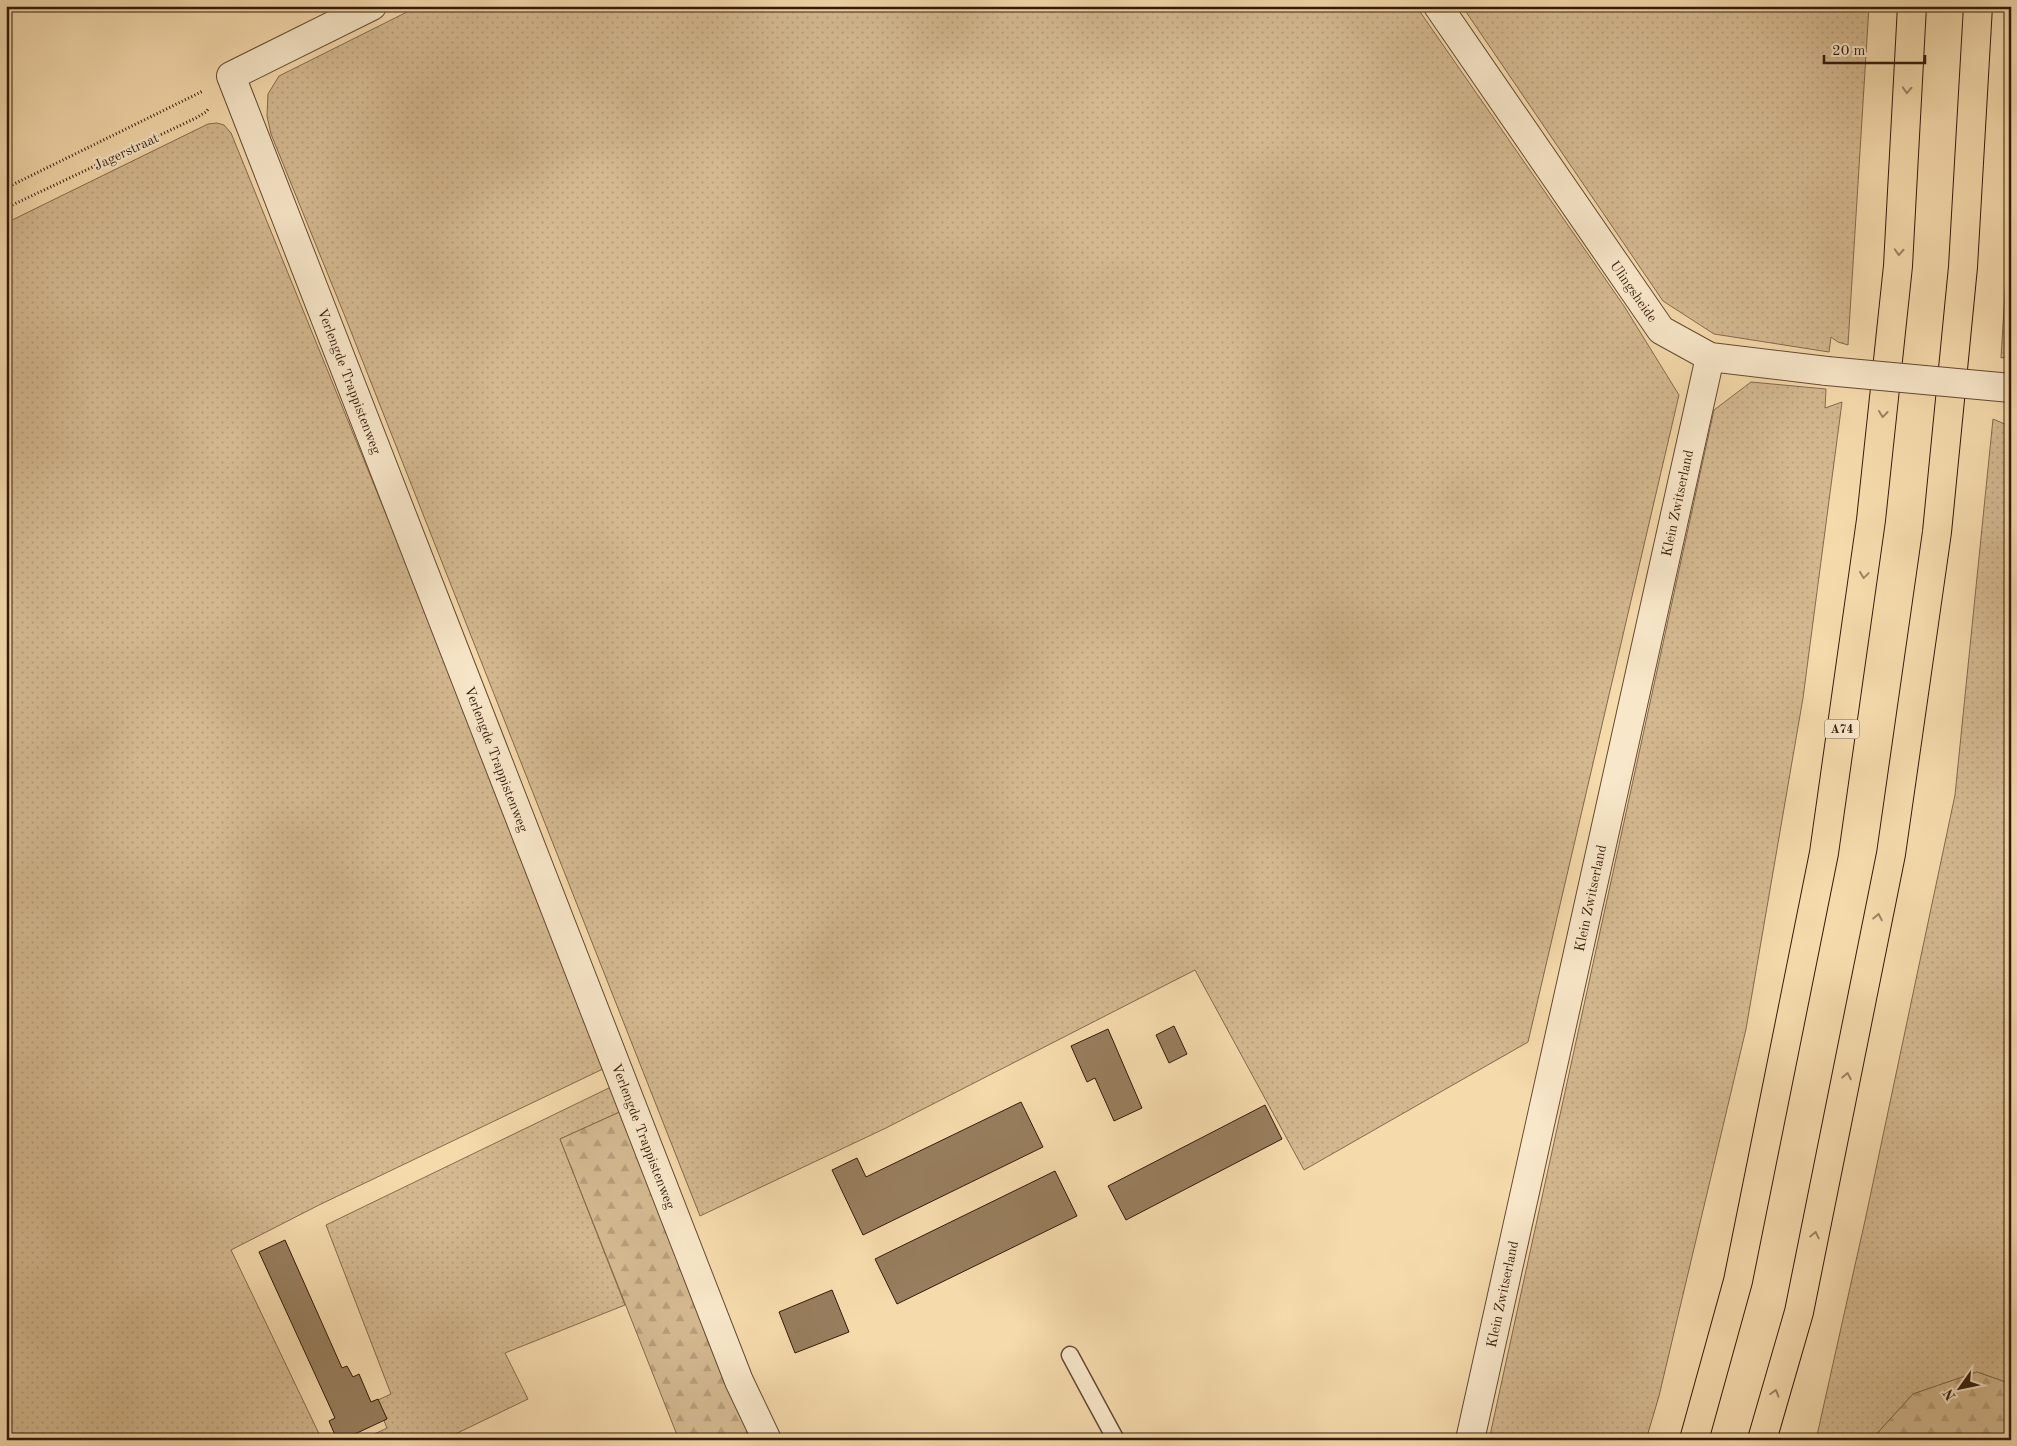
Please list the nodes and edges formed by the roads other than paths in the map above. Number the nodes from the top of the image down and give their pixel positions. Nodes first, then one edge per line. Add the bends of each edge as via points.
1 (372, 6) edge
2 (1438, 6) edge
3 (1912, 6) edge
4 (1978, 6) edge
5 (1710, 357) junction
6 (2011, 388) edge
7 (1070, 1355) dead end
8 (767, 1440) edge
9 (1116, 1440) edge
10 (1470, 1440) edge
11 (1694, 1440) edge
12 (1762, 1440) edge

1 - 8 street, Verlengde Trappistenweg via 231,76 740,1381
2 - 5 street, Ulingsheide via 1661,330
3 -> 11 highway, A74 via 1898,266 1872,520 1824,854 1738,1281
12 -> 4 highway via 1799,1312 1891,854 1938,532 1963,267
5 - 6 street, Ulingsheide, bridge
5 - 10 street, Klein Zwitserland
7 - 9 lane

